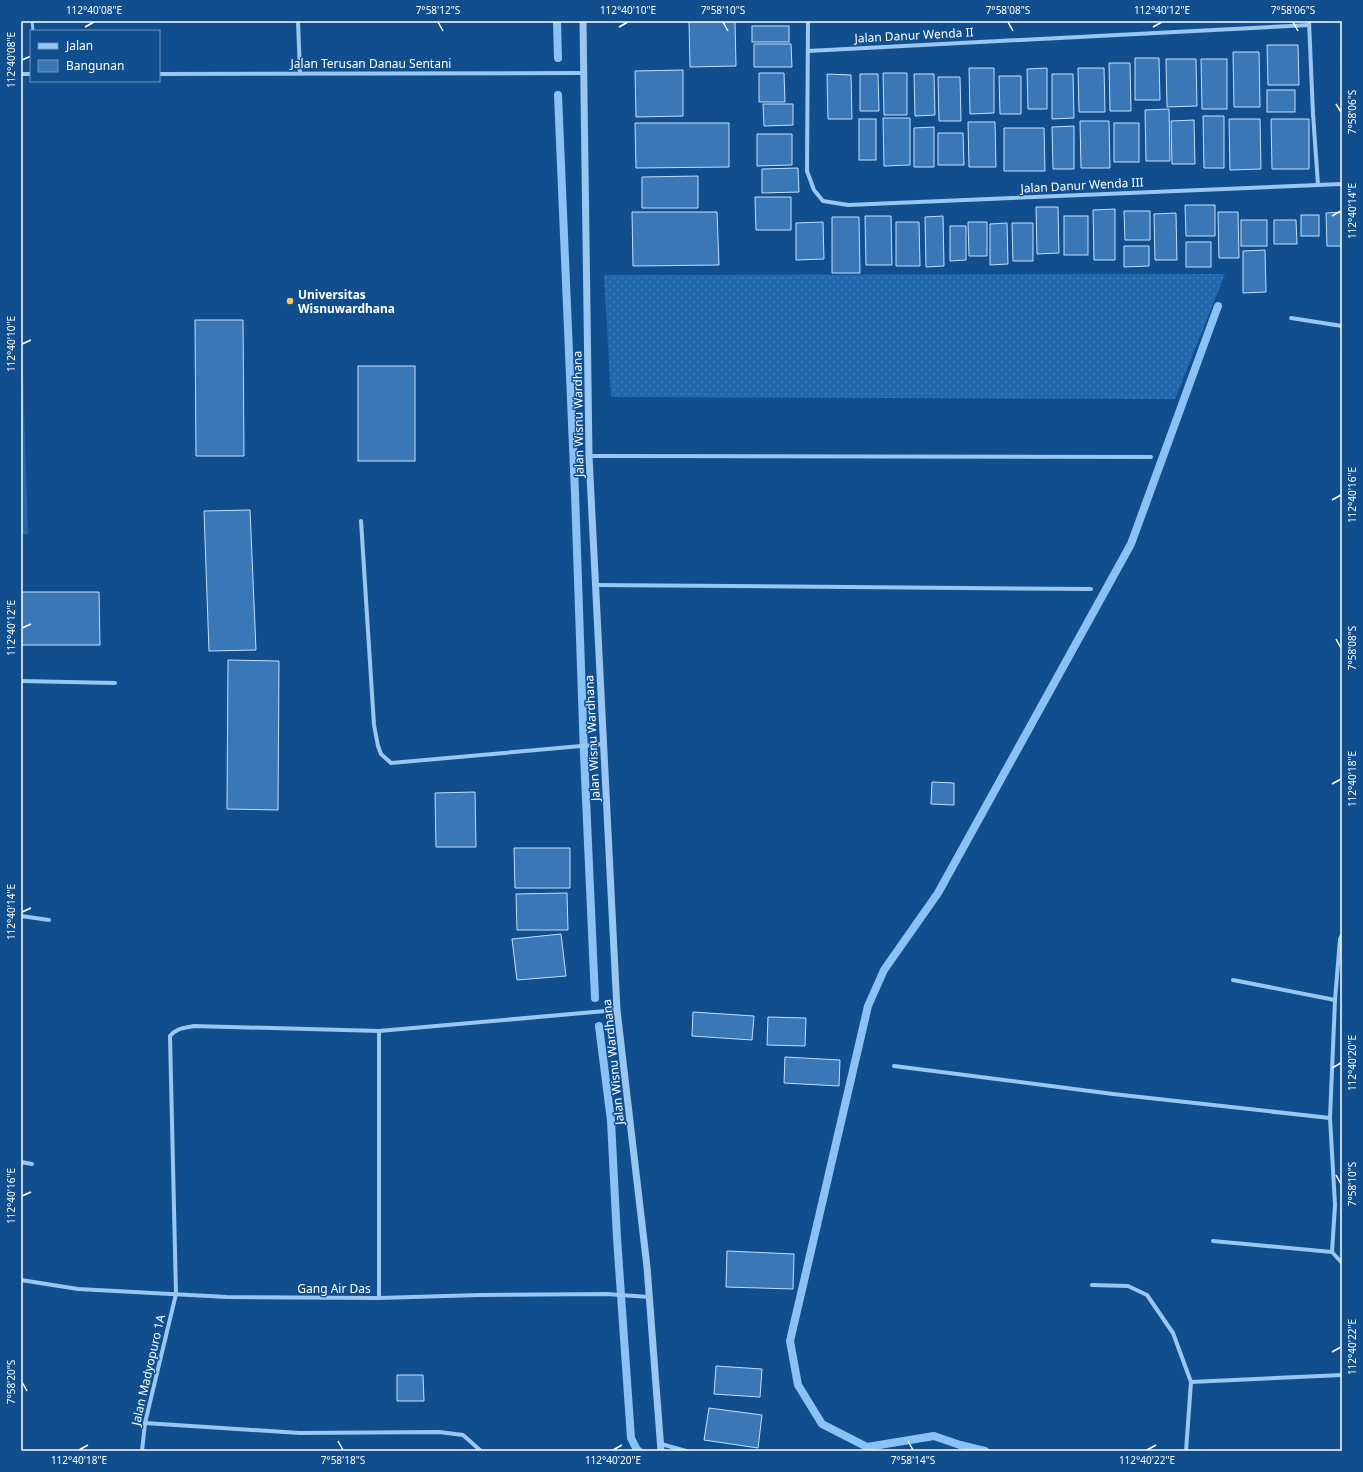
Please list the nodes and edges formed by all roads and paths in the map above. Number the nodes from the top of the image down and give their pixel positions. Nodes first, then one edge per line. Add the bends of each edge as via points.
1 (298, 21) edge
2 (583, 21) edge
3 (808, 21) edge
4 (1309, 23) edge
5 (808, 51) junction
6 (300, 73) junction
7 (584, 73) junction
8 (160, 74) edge
9 (1342, 184) edge
10 (1318, 185) junction
11 (1291, 318) dead end
12 (1342, 326) edge
13 (589, 456) junction
14 (1151, 456) dead end
15 (361, 521) dead end
16 (595, 585) junction
17 (1091, 589) dead end
18 (21, 681) edge
19 (115, 683) dead end
20 (604, 744) junction
21 (21, 916) edge
22 (50, 920) dead end
23 (1342, 935) edge
24 (1233, 980) dead end
25 (1335, 1000) junction
26 (617, 1010) junction
27 (379, 1031) junction
28 (894, 1066) dead end
29 (1330, 1118) junction
30 (21, 1162) edge
31 (32, 1164) dead end
32 (1213, 1241) dead end
33 (1332, 1252) junction
34 (1342, 1263) edge
35 (21, 1280) edge
36 (1092, 1284) dead end
37 (176, 1294) junction
38 (648, 1297) junction
39 (379, 1298) junction
40 (1342, 1375) edge
41 (1191, 1382) junction
42 (145, 1423) junction
43 (661, 1447) edge
44 (142, 1451) edge
45 (481, 1451) edge
46 (686, 1451) edge
47 (1186, 1451) edge

1 - 6 street
2 - 7 street, Jalan Wisnu Wardhana
3 - 5 street
4 - 5 street, Jalan Danur Wenda II
4 - 10 street
5 - 10 street, Jalan Danur Wenda III via 807,171 814,190 823,201 848,205
6 - 7 street, Jalan Terusan Danau Sentani
6 - 8 street, Jalan Terusan Danau Sentani
7 - 13 street, Jalan Wisnu Wardhana
9 - 10 street, Jalan Danur Wenda III
11 - 12 street
13 - 14 street
13 - 16 street, Jalan Wisnu Wardhana
15 - 20 street via 374,725 381,754 392,763
16 - 17 street
16 - 20 street, Jalan Wisnu Wardhana
18 - 19 street
20 - 26 street, Jalan Wisnu Wardhana
21 - 22 street
23 - 25 street
24 - 25 street
25 - 29 street
26 - 27 street, Jalan Madyopuro 1A
26 - 38 street, Jalan Wisnu Wardhana via 647,1266
27 - 37 street, Jalan Madyopuro 1A via 194,1026 173,1032 170,1036
27 - 39 street
28 - 29 street
29 - 33 street via 1335,1205
30 - 31 street
32 - 33 street
33 - 34 street
35 - 37 street, Gang Air Das via 78,1289
36 - 41 street via 1128,1286 1147,1295 1173,1333
37 - 39 street, Gang Air Das
37 - 42 street, Jalan Madyopuro 1A
38 - 39 street, Gang Air Das via 607,1294
38 - 43 street, Jalan Wisnu Wardhana
40 - 41 street
41 - 47 street
42 - 44 street, Jalan Madyopuro 1A
42 - 45 street via 300,1433 439,1432 463,1435
43 - 46 street

